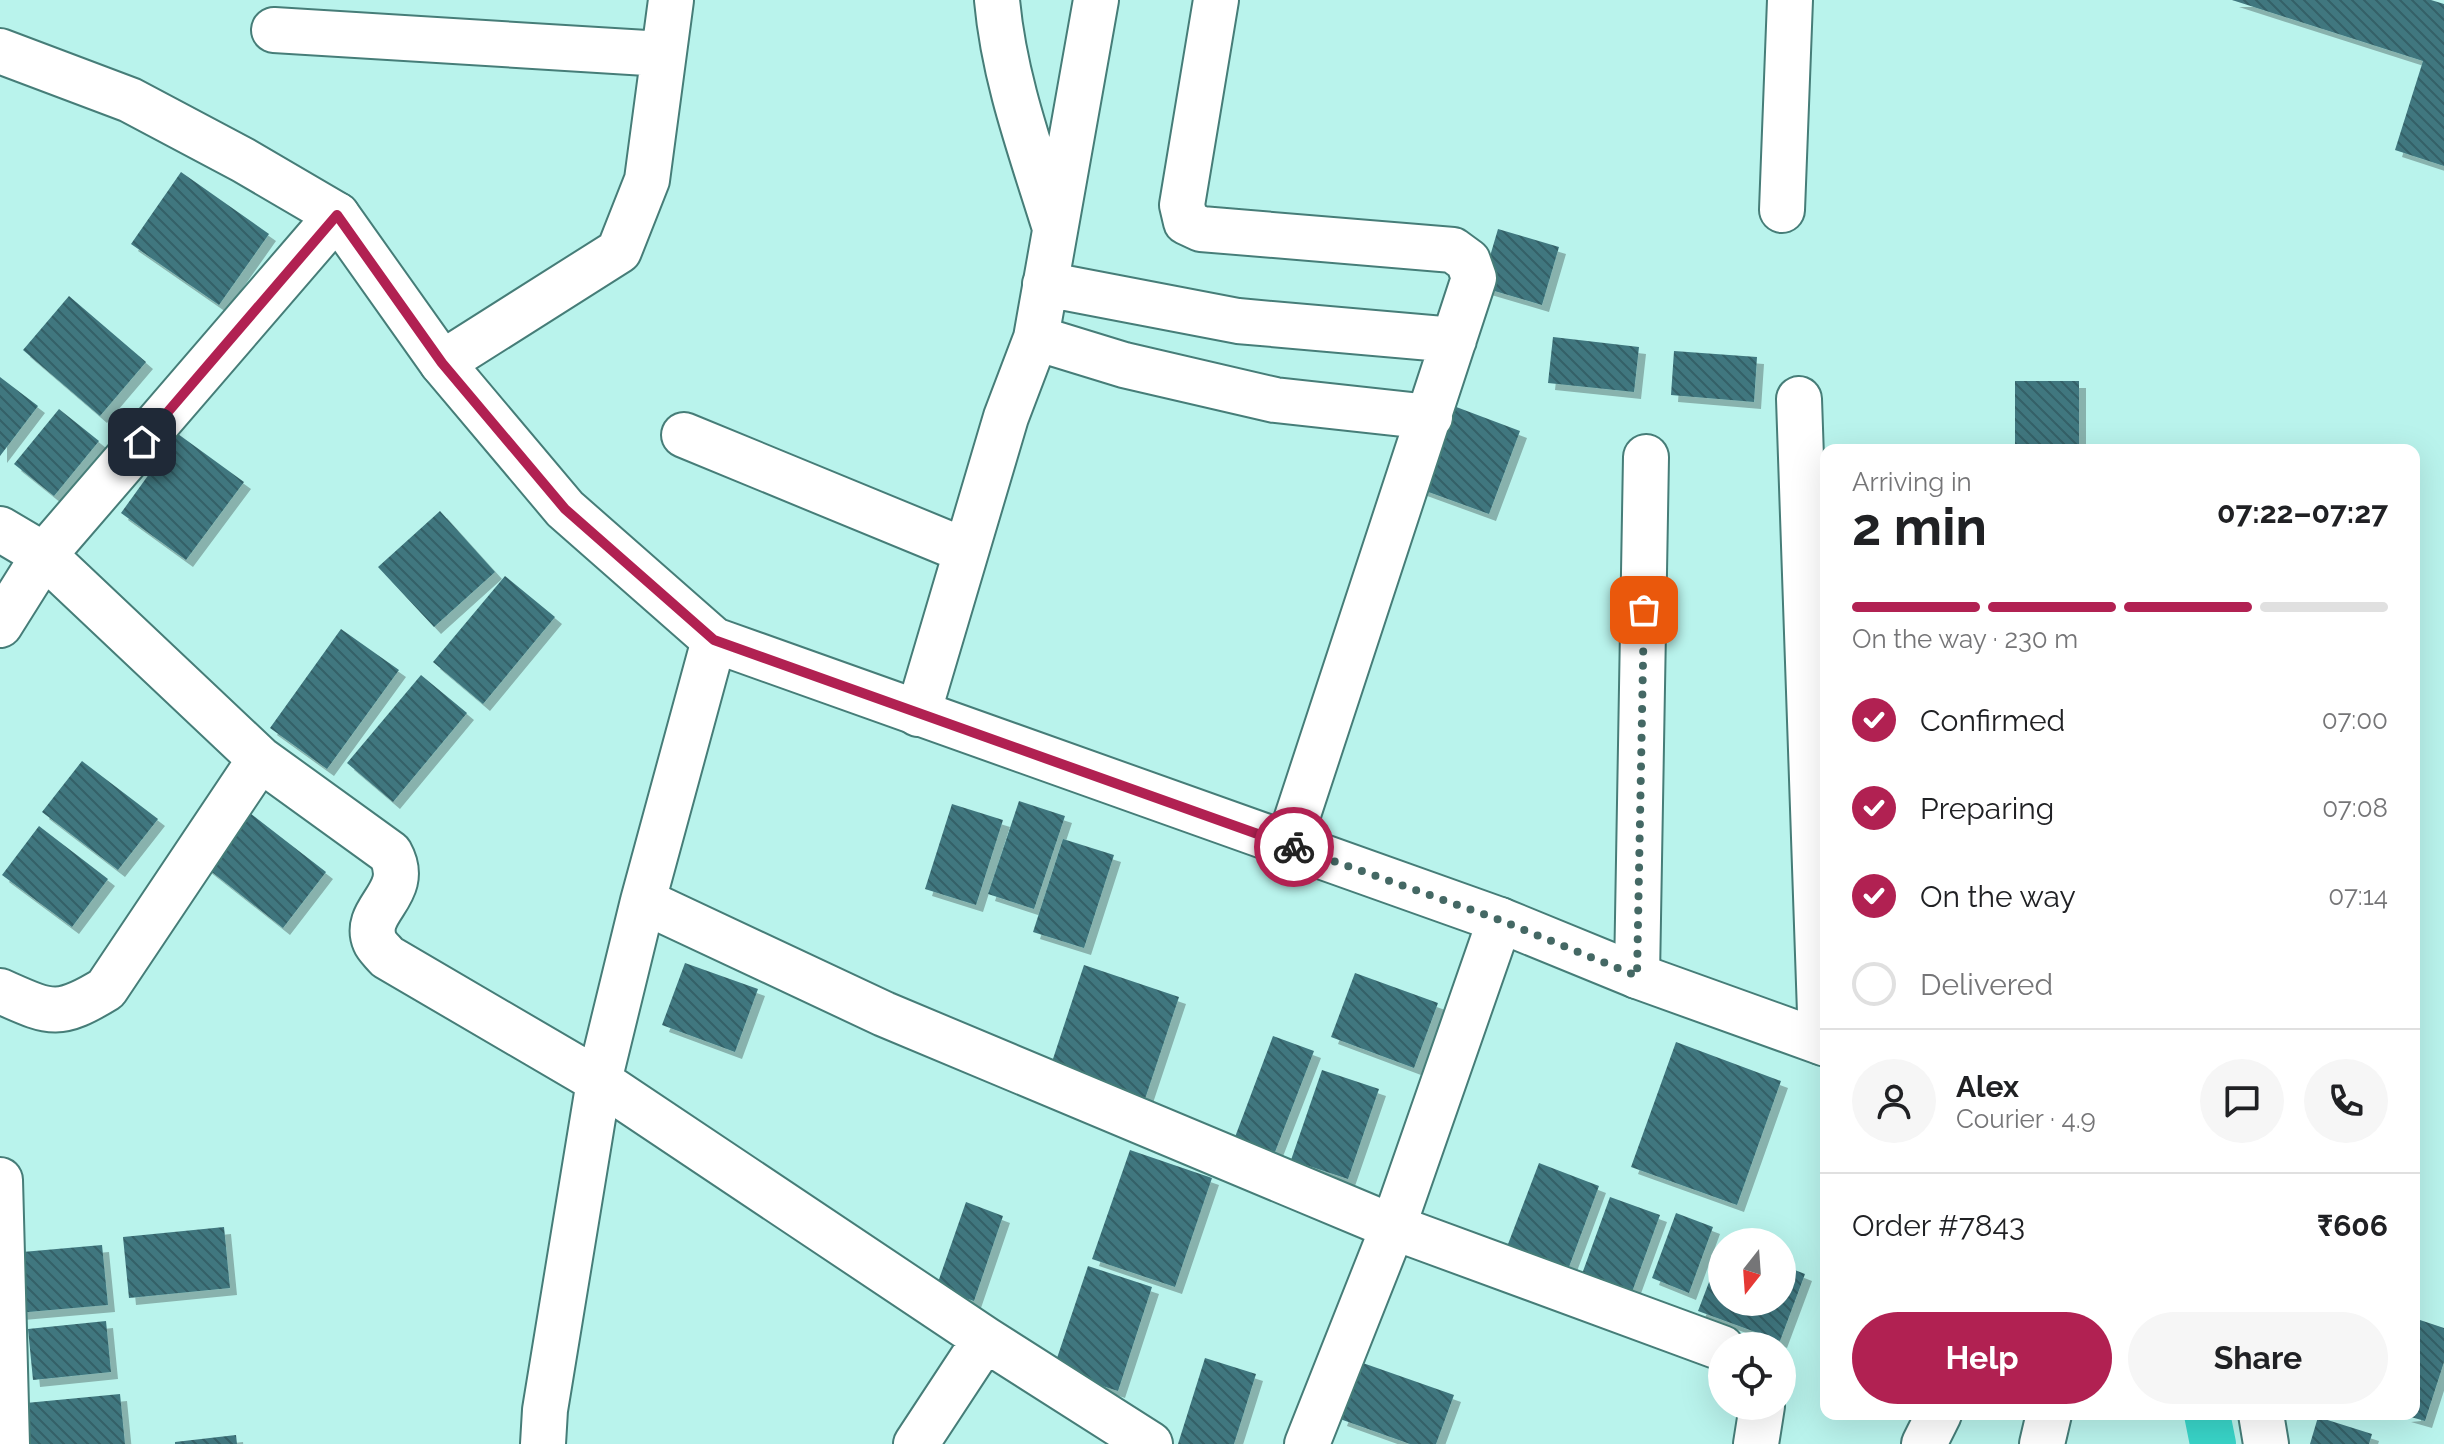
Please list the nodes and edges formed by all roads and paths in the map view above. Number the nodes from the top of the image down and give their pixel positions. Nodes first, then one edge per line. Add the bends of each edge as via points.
1 (671, 0) edge
2 (997, 0) edge
3 (1096, 0) edge
4 (1216, 0) edge
5 (1790, 0) edge
6 (274, 30) dead end
7 (0, 51) edge
8 (663, 54) junction
9 (1782, 210) dead end
10 (337, 215) junction
11 (1056, 231) junction
12 (1045, 284) junction
13 (1036, 338) junction
14 (1454, 340) junction
15 (442, 363) junction
16 (1799, 399) dead end
17 (1430, 417) junction
18 (684, 435) dead end
19 (1646, 457) dead end
20 (0, 529) edge
21 (966, 551) junction
22 (44, 555) junction
23 (0, 625) edge
24 (714, 640) junction
25 (918, 714) junction
26 (260, 759) junction
27 (1288, 845) junction
28 (643, 901) junction
29 (1500, 920) junction
30 (1820, 940) edge
31 (1637, 976) junction
32 (0, 991) edge
33 (1820, 1042) edge
34 (599, 1081) junction
35 (0, 1180) edge
36 (1393, 1227) junction
37 (985, 1339) junction
38 (1708, 1343) edge
39 (1760, 1420) edge
40 (1936, 1420) edge
41 (2048, 1420) edge
42 (2262, 1420) edge
43 (7, 1444) edge
44 (543, 1444) edge
45 (916, 1444) edge
46 (1150, 1444) edge
47 (1307, 1444) edge
48 (1756, 1444) edge
49 (1924, 1444) edge
50 (2042, 1444) edge
51 (2266, 1444) edge

1 - 8 street
2 - 11 street via 1001,46
3 - 11 street
4 - 14 street via 1182,205 1186,222 1201,229 1453,250 1468,261 1474,278
5 - 9 street
6 - 8 street
7 - 10 street via 130,100
8 - 15 street via 647,180 619,251
10 - 15 street
10 - 22 street
11 - 12 street
12 - 13 street
12 - 14 street via 1238,321
13 - 17 street via 1124,365 1275,400
13 - 21 street
14 - 17 street
15 - 24 street via 565,509
16 - 30 street
17 - 27 street
18 - 21 street
19 - 31 street
20 - 22 street
21 - 25 street
22 - 23 street
22 - 26 street
24 - 25 street
24 - 28 street
25 - 27 street
26 - 32 street via 106,989 76,1007 44,1010
26 - 34 street via 390,853 398,880 374,921 374,940 387,957
27 - 29 street
28 - 34 street
28 - 36 street via 884,1014
29 - 31 street
29 - 36 street
31 - 33 street
34 - 37 street
34 - 44 street
35 - 43 street
36 - 38 street
36 - 47 street
37 - 45 street
37 - 46 street
39 - 48 street
40 - 49 street
41 - 50 street
42 - 51 street

